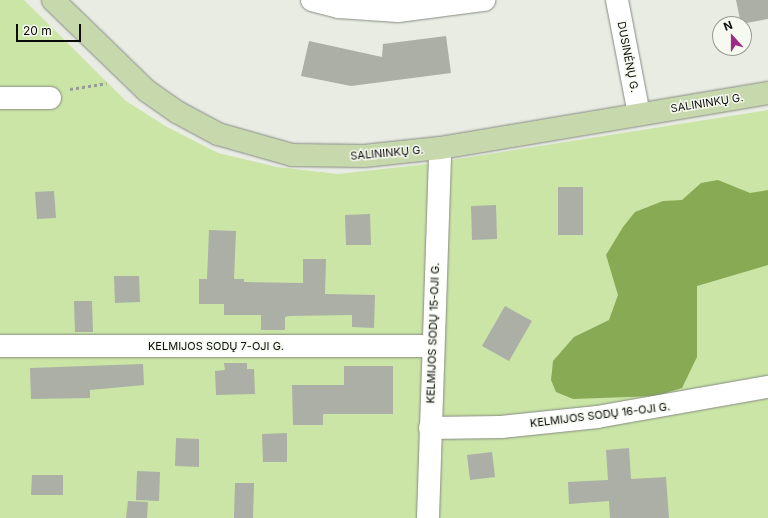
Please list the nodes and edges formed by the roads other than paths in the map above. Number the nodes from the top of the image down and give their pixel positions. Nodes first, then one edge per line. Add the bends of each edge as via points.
1 (53, 0) edge
2 (312, 0) edge
3 (484, 0) edge
4 (617, 0) edge
5 (768, 93) edge
6 (0, 98) edge
7 (50, 98) road end
8 (639, 114) junction
9 (440, 148) junction
10 (0, 346) edge
11 (432, 346) junction
12 (768, 387) edge
13 (430, 428) junction
14 (428, 518) edge

1 - 9 main road, SALININKŲ G. via 127,72 176,112 218,134 257,147 322,157
2 - 3 street via 339,7 398,11
4 - 8 street, DUSINĖNŲ G.
5 - 8 main road, SALININKŲ G.
6 - 7 street
8 - 9 main road, SALININKŲ G.
9 - 11 street, KELMIJOS SODŲ 15-OJI G.
10 - 11 street, KELMIJOS SODŲ 7-OJI G.
11 - 13 street, KELMIJOS SODŲ 15-OJI G.
12 - 13 street, KELMIJOS SODŲ 16-OJI G. via 597,417 501,427
13 - 14 street, KELMIJOS SODŲ 15-OJI G.

